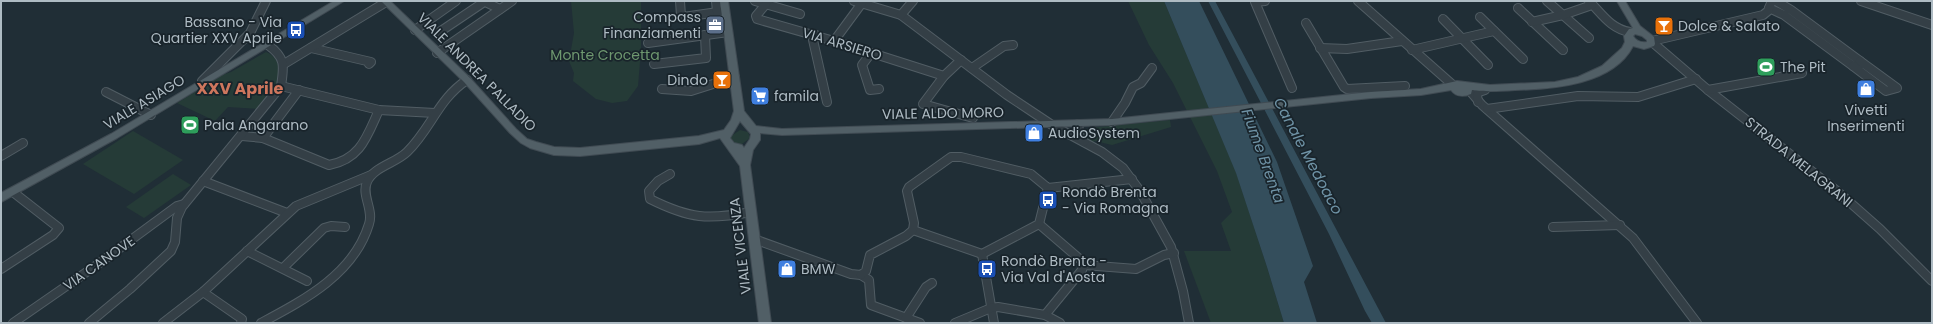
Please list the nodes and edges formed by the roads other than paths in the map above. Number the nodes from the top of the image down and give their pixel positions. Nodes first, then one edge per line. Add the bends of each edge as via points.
1 (266, 1) edge
2 (340, 1) edge
3 (386, 1) edge
4 (456, 1) edge
5 (484, 1) edge
6 (512, 1) edge
7 (680, 1) edge
8 (716, 1) edge
9 (724, 1) edge
10 (755, 1) edge
11 (854, 1) edge
12 (913, 1) edge
13 (1266, 1) edge
14 (1358, 1) edge
15 (1547, 1) edge
16 (1621, 1) edge
17 (1776, 1) edge
18 (1861, 1) edge
19 (862, 3) junction
20 (1590, 3) edge
21 (766, 4) junction
22 (1770, 4) edge
23 (1518, 8) dead end
24 (500, 9) junction
25 (721, 12) junction
26 (800, 14) dead end
27 (900, 15) junction
28 (1563, 15) junction
29 (1480, 17) dead end
30 (1631, 18) junction
31 (1443, 19) dead end
32 (1532, 22) junction
33 (1306, 23) dead end
34 (1932, 25) edge
35 (415, 30) junction
36 (1494, 31) junction
37 (438, 32) dead end
38 (724, 32) junction
39 (705, 35) junction
40 (816, 35) junction
41 (1630, 35) junction
42 (1589, 38) dead end
43 (1463, 39) junction
44 (834, 40) junction
45 (1649, 40) junction
46 (1402, 41) junction
47 (648, 43) dead end
48 (268, 45) junction
49 (1013, 45) dead end
50 (311, 48) junction
51 (1320, 48) junction
52 (1412, 50) junction
53 (1563, 50) dead end
54 (1625, 51) junction
55 (437, 53) junction
56 (871, 53) junction
57 (1523, 59) dead end
58 (961, 60) junction
59 (1860, 61) junction
60 (284, 64) junction
61 (369, 64) dead end
62 (654, 64) dead end
63 (1488, 65) dead end
64 (1853, 66) junction
65 (972, 68) junction
66 (1152, 68) dead end
67 (1802, 73) dead end
68 (944, 76) junction
69 (735, 77) junction
70 (1445, 78) junction
71 (1696, 79) junction
72 (467, 80) junction
73 (203, 84) junction
74 (281, 86) junction
75 (1405, 86) dead end
76 (662, 88) dead end
77 (1292, 88) dead end
78 (1496, 88) junction
79 (879, 89) dead end
80 (1441, 89) junction
81 (299, 90) junction
82 (1708, 90) junction
83 (1466, 91) junction
84 (106, 92) dead end
85 (1421, 92) junction
86 (827, 102) dead end
87 (1487, 109) junction
88 (379, 110) junction
89 (739, 111) junction
90 (1034, 111) junction
91 (435, 113) junction
92 (151, 115) junction
93 (973, 118) dead end
94 (1112, 122) junction
95 (1078, 124) junction
96 (1036, 125) junction
97 (1052, 125) junction
98 (752, 128) junction
99 (730, 131) junction
100 (773, 132) junction
101 (242, 136) junction
102 (263, 138) junction
103 (699, 140) junction
104 (753, 142) junction
105 (1084, 142) junction
106 (23, 143) dead end
107 (731, 146) junction
108 (1, 156) edge
109 (745, 165) junction
110 (670, 174) dead end
111 (372, 175) junction
112 (1132, 179) junction
113 (203, 181) junction
114 (1048, 188) junction
115 (14, 192) junction
116 (1, 198) edge
117 (184, 204) junction
118 (751, 212) junction
119 (287, 213) junction
120 (1039, 224) junction
121 (1620, 225) junction
122 (345, 227) dead end
123 (1553, 227) dead end
124 (913, 230) junction
125 (754, 239) junction
126 (247, 251) junction
127 (1174, 253) junction
128 (982, 254) junction
129 (1084, 265) junction
130 (283, 268) junction
131 (1, 269) edge
132 (861, 275) junction
133 (307, 281) dead end
134 (1932, 281) edge
135 (932, 283) dead end
136 (202, 292) junction
137 (990, 308) junction
138 (1045, 315) junction
139 (906, 318) junction
140 (13, 323) edge
141 (89, 323) edge
142 (162, 323) edge
143 (241, 323) edge
144 (261, 323) edge
145 (765, 323) edge
146 (920, 323) edge
147 (955, 323) edge
148 (994, 323) edge
149 (1060, 323) edge
150 (1189, 323) edge
151 (1698, 323) edge

1 - 73 street via 250,33 202,80
2 - 48 main road, VIALE ASIAGO
3 - 35 main road, VIALE ANDREA PALLADIO
3 - 50 street
4 - 35 street
5 - 24 street
5 - 37 street
6 - 24 street
7 - 25 street via 680,12 683,17
8 - 25 street
9 - 25 main road, VIALE VICENZA
10 - 21 street
11 - 19 street
12 - 27 street
13 - 77 street via 1255,2
14 - 46 street
15 - 28 street
16 - 30 main road
17 - 59 street
18 - 34 street
19 - 27 street
19 - 44 street
20 - 28 street
20 - 41 street via 1601,16
21 - 26 street
21 - 40 street, VIA ARSIERO via 756,16 757,19
22 - 45 street via 1763,15
22 - 64 street
23 - 32 street
24 - 55 street
25 - 38 main road, VIALE VICENZA
27 - 58 street
28 - 32 street
28 - 42 street
29 - 36 street
30 - 41 main road
30 - 45 main road
31 - 43 street
32 - 53 street
33 - 51 street
35 - 55 main road, VIALE ANDREA PALLADIO
36 - 43 street
36 - 57 street
38 - 39 street
38 - 69 main road, VIALE VICENZA
39 - 47 street
39 - 62 street via 706,58
40 - 44 street, VIA ARSIERO
40 - 86 street via 813,40
41 - 45 main road
41 - 54 main road
43 - 52 street
43 - 63 street
44 - 56 street, VIA ARSIERO
45 - 54 main road
45 - 71 street, STRADA MELAGRANI
46 - 51 street via 1346,49
46 - 52 street
48 - 60 street via 282,57
48 - 73 main road, VIALE ASIAGO
49 - 65 street via 1004,46
50 - 60 street
50 - 61 street via 371,62
51 - 75 street via 1347,89
52 - 70 street
54 - 78 main road via 1609,66 1585,79 1551,86
55 - 72 main road, VIALE ANDREA PALLADIO
56 - 68 street, VIA ARSIERO
56 - 79 street via 862,65 870,90
58 - 65 street
58 - 68 street
59 - 64 street via 1861,64
59 - 64 street via 1897,88 1886,91
60 - 74 street
65 - 90 street via 1007,95
66 - 94 street via 1141,83 1133,87
67 - 82 street
68 - 93 street via 923,104
69 - 76 street via 696,91 675,92
69 - 89 main road, VIALE VICENZA
70 - 80 street via 1445,84
70 - 83 street
71 - 82 street, STRADA MELAGRANI
71 - 87 street via 1638,97 1578,96
72 - 91 street via 452,90
72 - 103 main road, VIALE ANDREA PALLADIO via 518,136 532,145 543,148 580,152
73 - 92 main road, VIALE ASIAGO
74 - 81 street
74 - 101 street
78 - 83 main road
78 - 83 main road
80 - 83 main road
80 - 85 main road
81 - 88 street
81 - 102 street
82 - 134 street, STRADA MELAGRANI via 1837,191
83 - 85 main road
83 - 87 street
84 - 92 street
85 - 94 main road, VIALE ALDO MORO
87 - 121 street
88 - 91 street
88 - 102 street via 357,153 336,164 329,165
89 - 98 main road, VIALE VICENZA via 742,119
89 - 99 main road, VIALE VICENZA
90 - 96 street
90 - 97 street
91 - 111 street via 406,152
92 - 115 main road, VIALE ASIAGO
94 - 95 main road, VIALE ALDO MORO
95 - 97 main road, VIALE ALDO MORO
95 - 105 street via 1080,137
96 - 97 main road, VIALE ALDO MORO
96 - 100 main road, VIALE ALDO MORO
97 - 105 street
98 - 99 main road via 741,126
98 - 100 main road, VIALE ALDO MORO
98 - 104 main road, VIALE VICENZA via 756,134
99 - 103 main road, VIALE ANDREA PALLADIO
99 - 107 main road, VIALE VICENZA via 725,139
100 - 104 main road, VIALE ALDO MORO
101 - 102 street
101 - 113 street
103 - 107 main road, VIALE ANDREA PALLADIO
104 - 107 main road via 743,147
104 - 109 main road, VIALE VICENZA via 747,152
105 - 112 street via 1111,158
106 - 108 street
107 - 109 main road, VIALE VICENZA
109 - 118 main road, VIALE VICENZA
110 - 118 street via 654,183 649,191 650,199 693,218 713,218
111 - 119 street via 298,204
111 - 144 street via 365,186 371,213 370,223 356,252 321,287
112 - 114 street
112 - 127 street
113 - 117 street
113 - 119 street
114 - 120 street
114 - 124 street via 1031,174 961,157 951,157 909,187 907,191 914,223
115 - 116 main road, VIALE ASIAGO
115 - 131 street via 59,228 54,235
117 - 140 street, VIA CANOVE via 176,206
117 - 141 street via 177,218 175,242 171,251
118 - 125 main road, VIALE VICENZA
119 - 126 street
120 - 128 street
120 - 129 street
121 - 123 street
121 - 151 street via 1633,238
122 - 130 street via 324,228
124 - 128 street
124 - 132 street via 870,256 866,271
125 - 132 street via 851,274
125 - 145 main road, VIALE VICENZA
126 - 130 street
126 - 136 street
127 - 129 street via 1160,256 1144,267 1136,269
127 - 150 street
128 - 137 street
129 - 138 street
130 - 133 street
132 - 139 street via 869,280 871,306
135 - 139 street via 926,287
136 - 142 street
136 - 143 street via 242,319
137 - 138 street via 998,307
137 - 147 street
137 - 148 street
138 - 149 street
139 - 146 street

